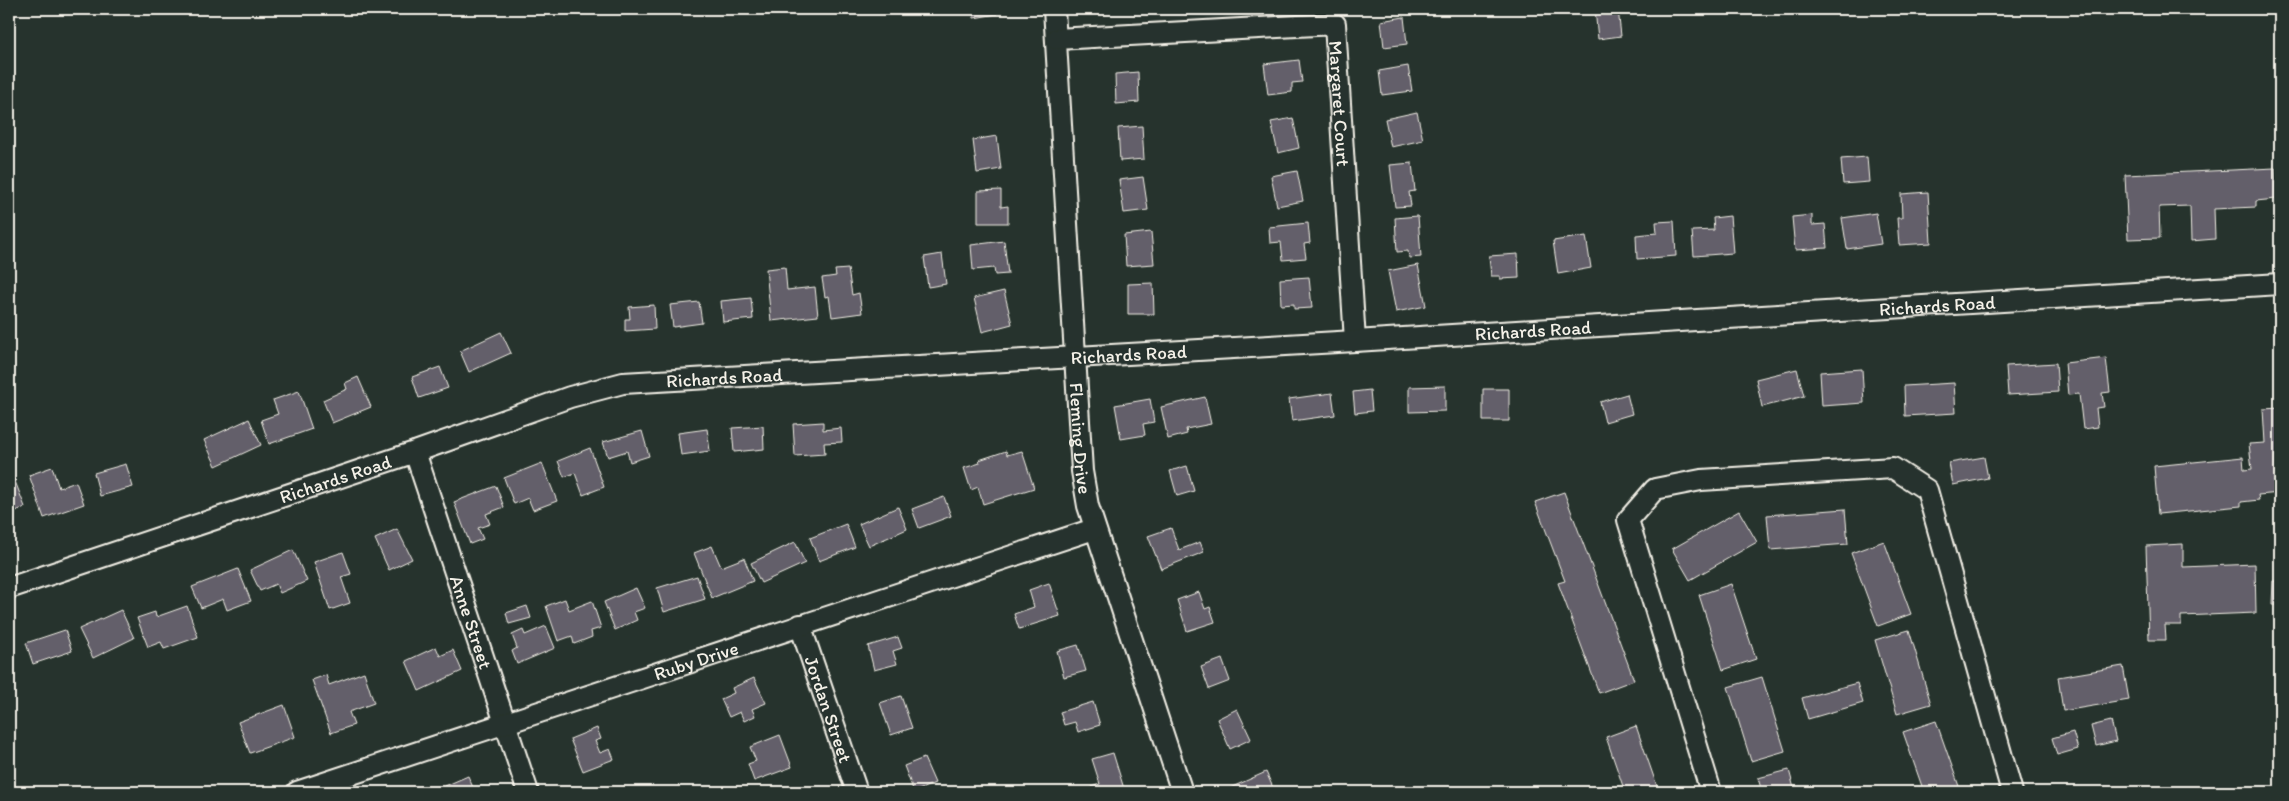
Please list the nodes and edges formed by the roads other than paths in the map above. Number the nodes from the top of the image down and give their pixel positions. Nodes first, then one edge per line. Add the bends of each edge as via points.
1 (1054, 9) edge
2 (1056, 39) junction
3 (2280, 284) edge
4 (1355, 341) junction
5 (1076, 357) junction
6 (415, 452) junction
7 (1094, 529) junction
8 (9, 588) edge
9 (800, 625) junction
10 (506, 725) junction
11 (297, 792) edge
12 (528, 792) edge
13 (857, 792) edge
14 (1182, 792) edge
15 (1711, 792) edge
16 (2012, 792) edge

1 - 2 street, Fleming Drive
2 - 4 street, Margaret Court via 1335,24
2 - 5 street, Fleming Drive
3 - 4 street, Richards Road
4 - 5 street, Richards Road
5 - 6 street, Richards Road via 623,383 570,397
5 - 7 street, Fleming Drive via 1082,471
6 - 8 street, Richards Road
6 - 10 street, Anne Street
7 - 9 street, Ruby Drive
7 - 14 street, Fleming Drive
9 - 10 street, Ruby Drive
9 - 13 street, Jordan Street
10 - 11 street, Ruby Drive
10 - 12 street, Anne Street
15 - 16 street via 1628,520 1655,489 1692,482 1893,468 1927,490

